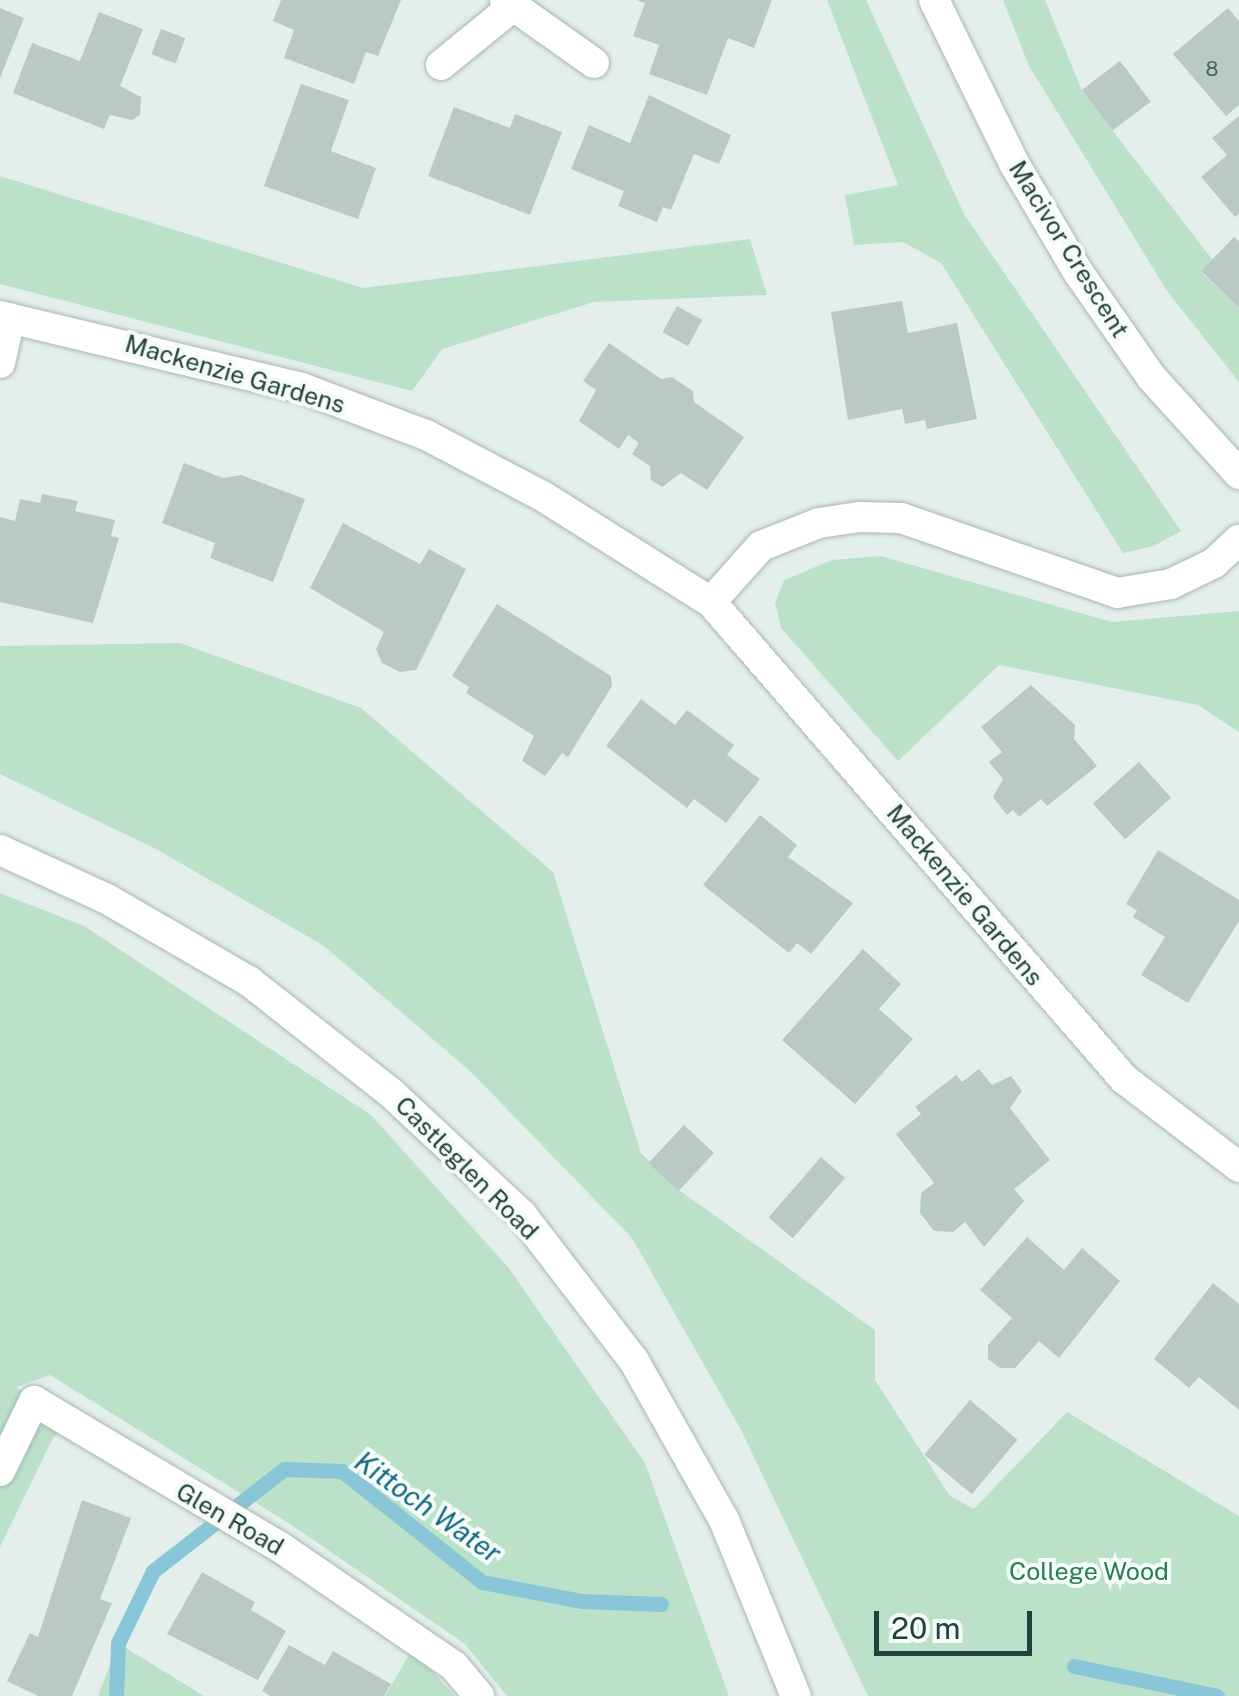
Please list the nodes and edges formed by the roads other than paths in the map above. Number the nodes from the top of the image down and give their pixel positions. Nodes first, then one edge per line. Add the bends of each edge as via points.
1 (934, 0) edge
2 (508, 4) edge
3 (594, 63) dead end
4 (442, 65) dead end
5 (5, 317) edge
6 (0, 363) edge
7 (1239, 474) edge
8 (1239, 540) edge
9 (711, 602) junction
10 (0, 850) edge
11 (1239, 1167) edge
12 (0, 1471) edge
13 (479, 1696) edge
14 (796, 1696) edge

1 - 7 street, Macivor Crescent via 1078,272 1152,378
2 - 3 street
2 - 4 street
5 - 6 street, Mackenzie Gardens
5 - 9 street, Mackenzie Gardens via 302,388 426,435 544,497
8 - 9 street via 1214,564 1171,584 1117,592 902,518 859,517 818,523 761,546
9 - 11 street, Mackenzie Gardens via 1124,1078
10 - 14 street, Castleglen Road via 107,899 250,982 390,1092 522,1215 643,1377 724,1520
12 - 13 street, Glen Road via 34,1402 280,1547 454,1666

